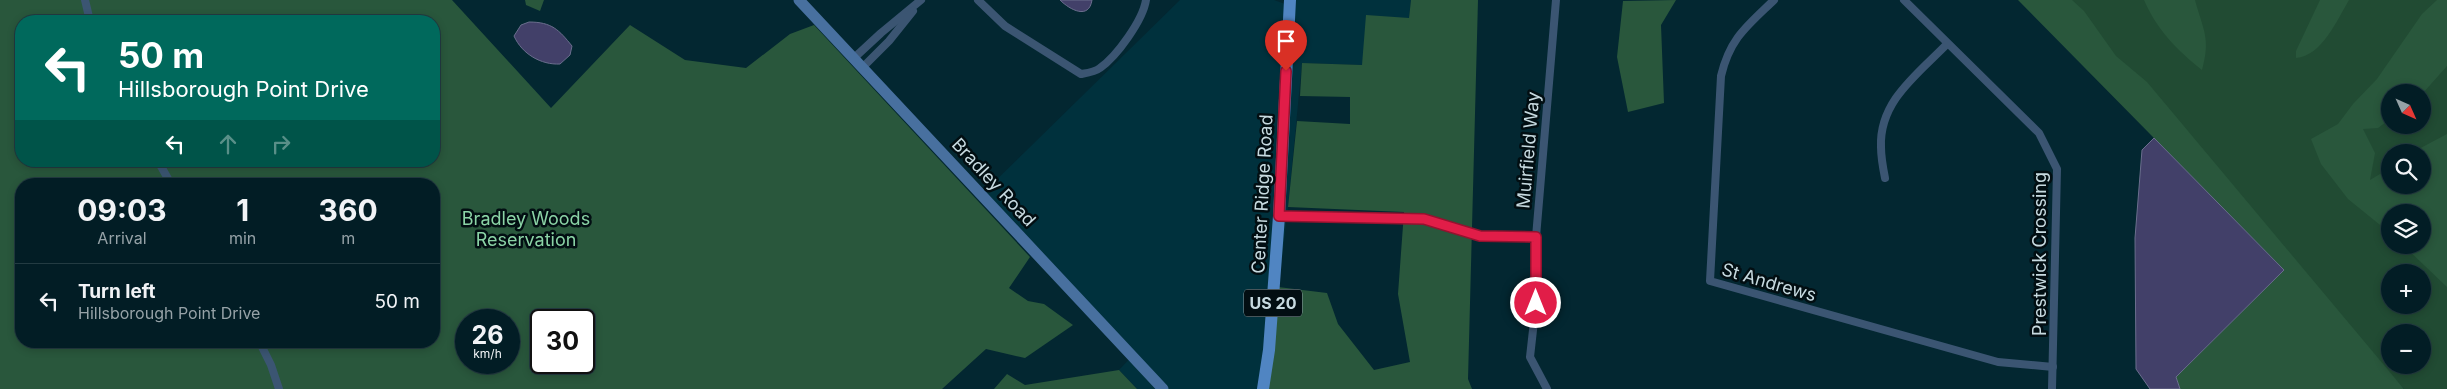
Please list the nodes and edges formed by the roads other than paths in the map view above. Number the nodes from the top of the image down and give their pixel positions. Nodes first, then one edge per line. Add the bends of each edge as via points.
1 (85, 0) edge
2 (799, 0) edge
3 (921, 0) edge
4 (978, 0) edge
5 (1146, 0) edge
6 (1290, 0) edge
7 (1556, 0) edge
8 (1774, 0) edge
9 (1904, 0) edge
10 (89, 15) edge
11 (1947, 44) junction
12 (854, 58) junction
13 (863, 67) junction
14 (161, 167) edge
15 (168, 178) edge
16 (1885, 178) dead end
17 (1279, 216) junction
18 (1536, 237) junction
19 (263, 348) edge
20 (2053, 367) junction
21 (279, 389) edge
22 (1163, 389) edge
23 (1263, 389) edge
24 (1547, 389) edge
25 (2052, 389) edge

1 - 10 street
2 - 12 street, Bradley Road
3 - 12 street
3 - 13 street via 889,41
4 - 5 street via 1005,26 1081,74 1100,69 1131,34
6 - 17 main road, Center Ridge Road / US 20
7 - 18 street, Muirfield Way
8 - 20 street, St Andrews via 1737,36 1726,54 1721,76 1710,281 1998,362
9 - 11 street, Prestwick Crossing
11 - 16 street via 1896,95 1884,119 1880,147
11 - 20 street, Prestwick Crossing via 2039,133 2056,168
12 - 13 street, Bradley Road
13 - 22 street, Bradley Road
14 - 15 street
17 - 18 street via 1424,219 1480,236
17 - 23 main road, Center Ridge Road / US 20
18 - 24 street, Muirfield Way via 1536,303 1530,357
19 - 21 street
20 - 25 street, Prestwick Crossing

